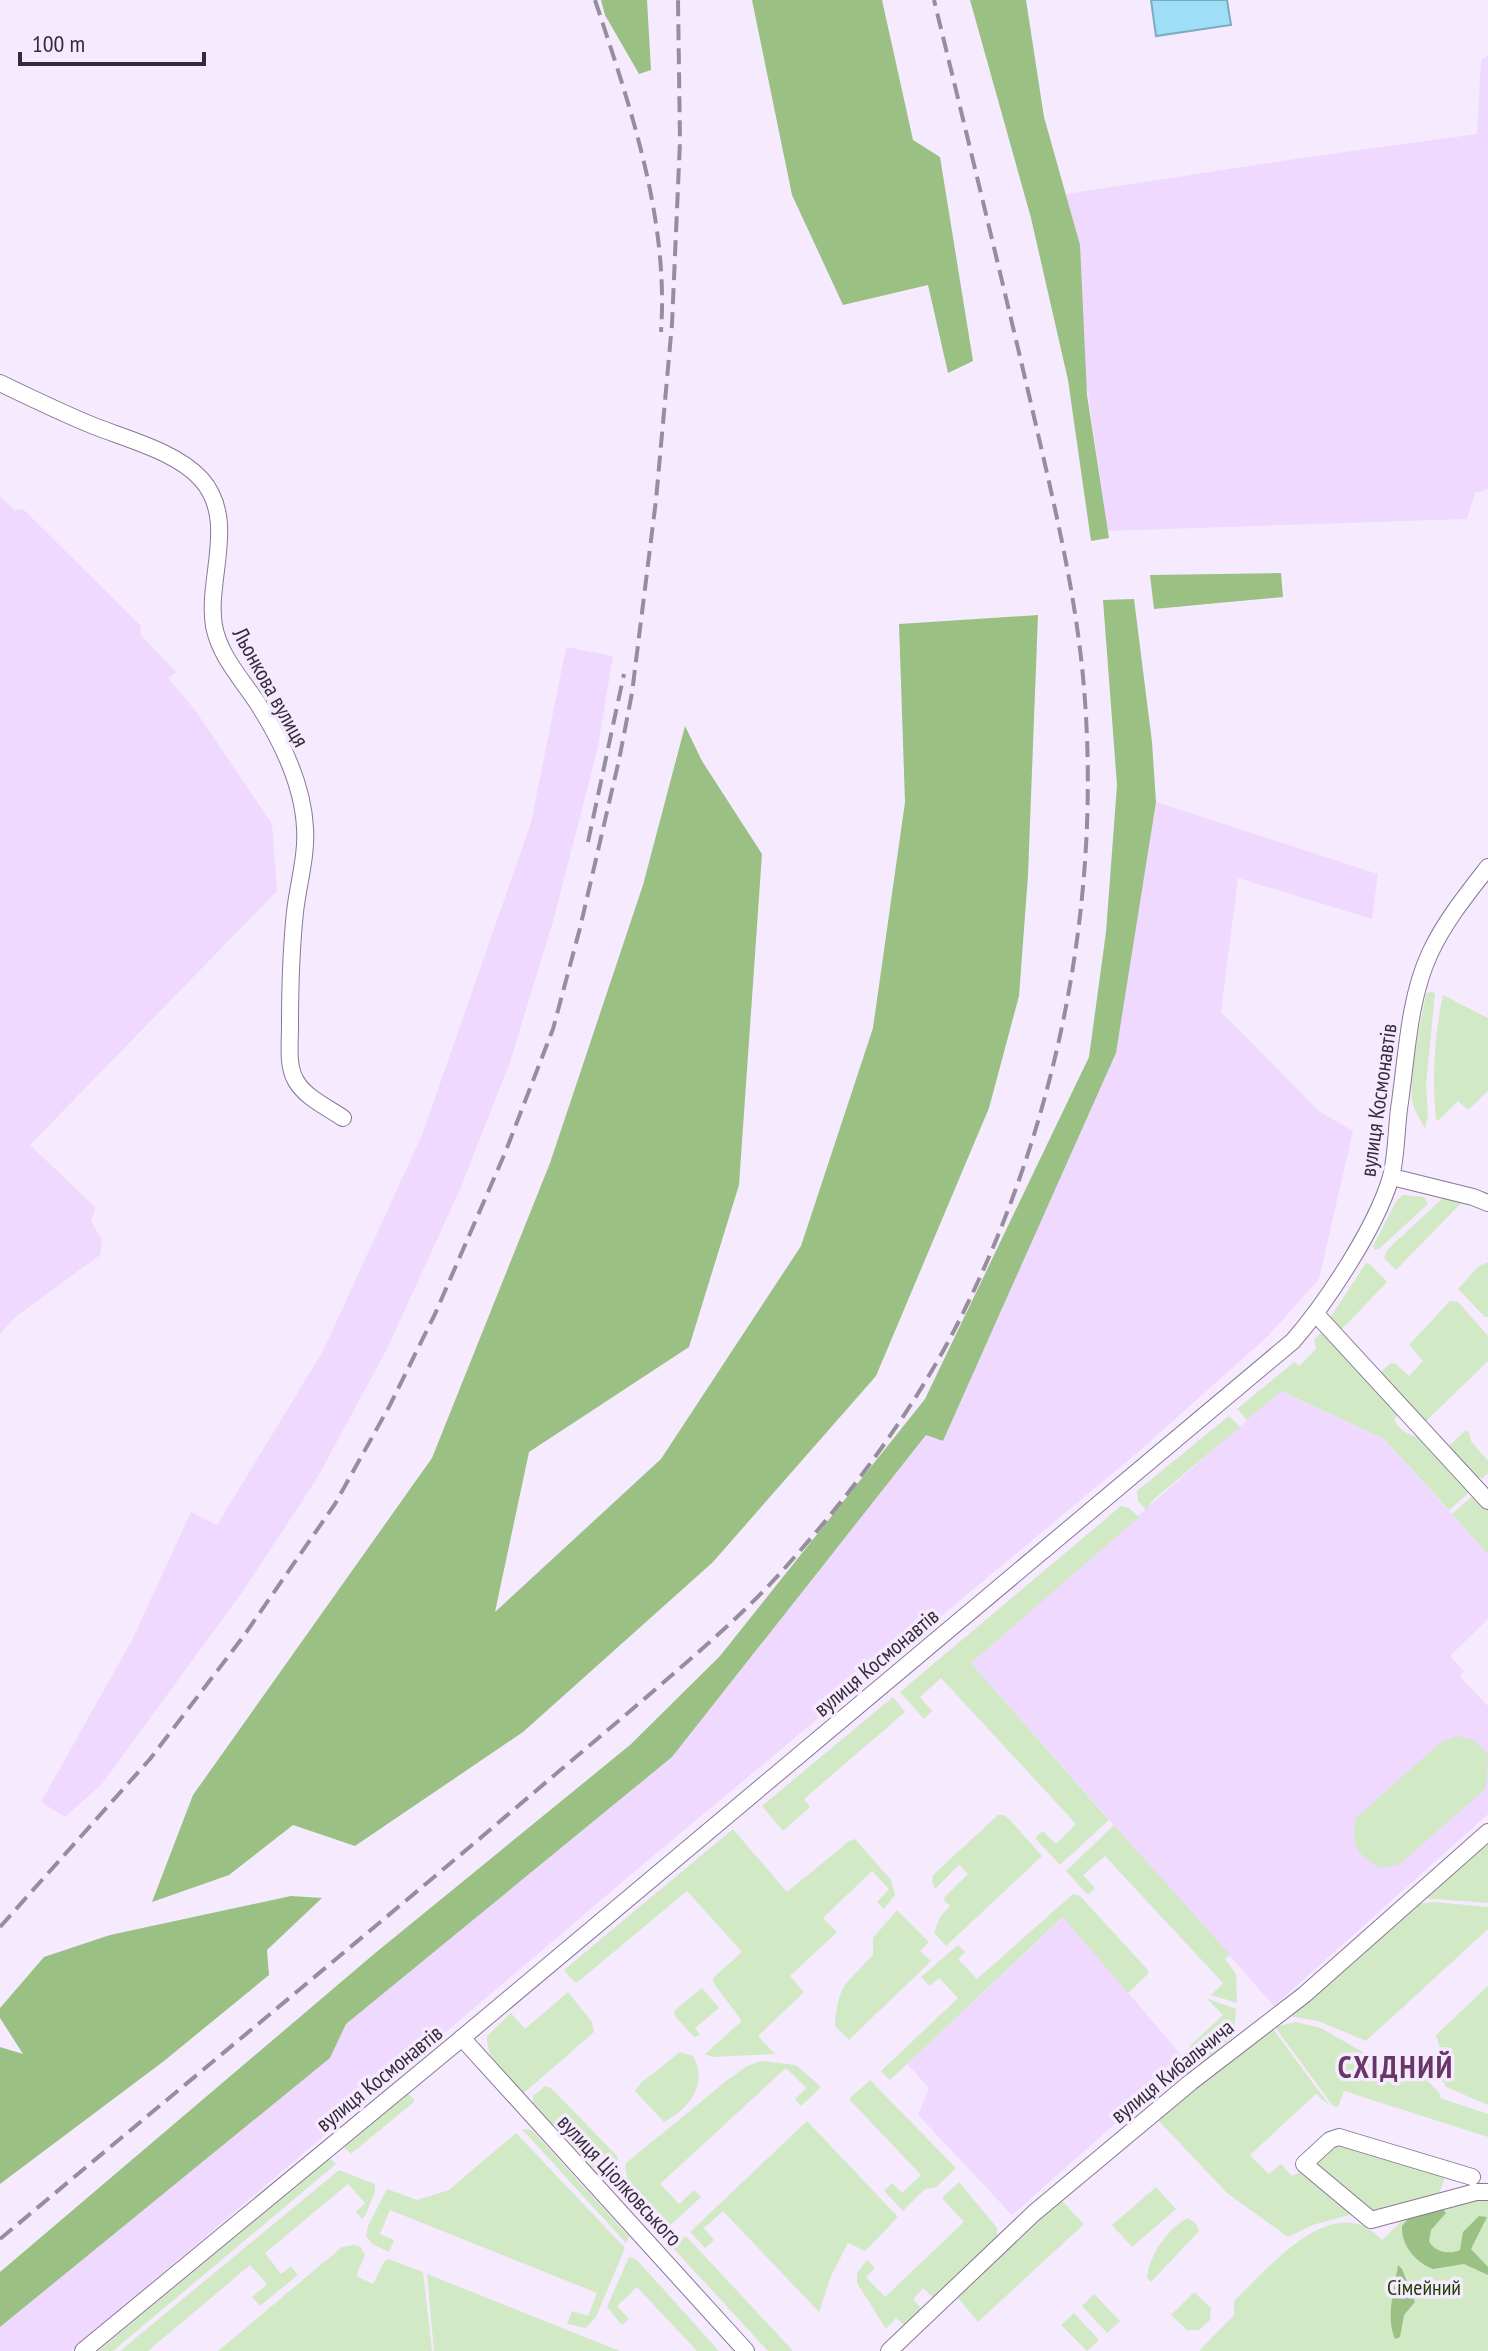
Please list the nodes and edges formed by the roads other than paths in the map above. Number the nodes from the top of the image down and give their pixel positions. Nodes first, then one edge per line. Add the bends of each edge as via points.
1 (0, 383) edge
2 (1488, 867) edge
3 (343, 1118) dead end
4 (1392, 1177) junction
5 (1488, 1203) edge
6 (1316, 1314) junction
7 (1488, 1501) edge
8 (1488, 1832) edge
9 (462, 2038) junction
10 (1472, 2177) dead end
11 (1488, 2192) edge
12 (83, 2351) edge
13 (746, 2351) edge
14 (889, 2351) edge

1 - 3 street, Льонкова вулиця via 182,462 210,490 219,526 212,607 219,644 271,728 302,807 305,830 290,985 293,1074 304,1092
2 - 4 street, вулиця Космонавтів via 1454,912 1420,982
4 - 5 street
4 - 6 street, вулиця Космонавтів
6 - 7 street
6 - 9 street, вулиця Космонавтів via 1272,1361
8 - 14 street, вулиця Кибальчича via 1304,1995 1046,2203
9 - 12 street, вулиця Космонавтів
9 - 13 street, вулиця Ціолковського
10 - 11 street via 1339,2137 1304,2164 1371,2220

